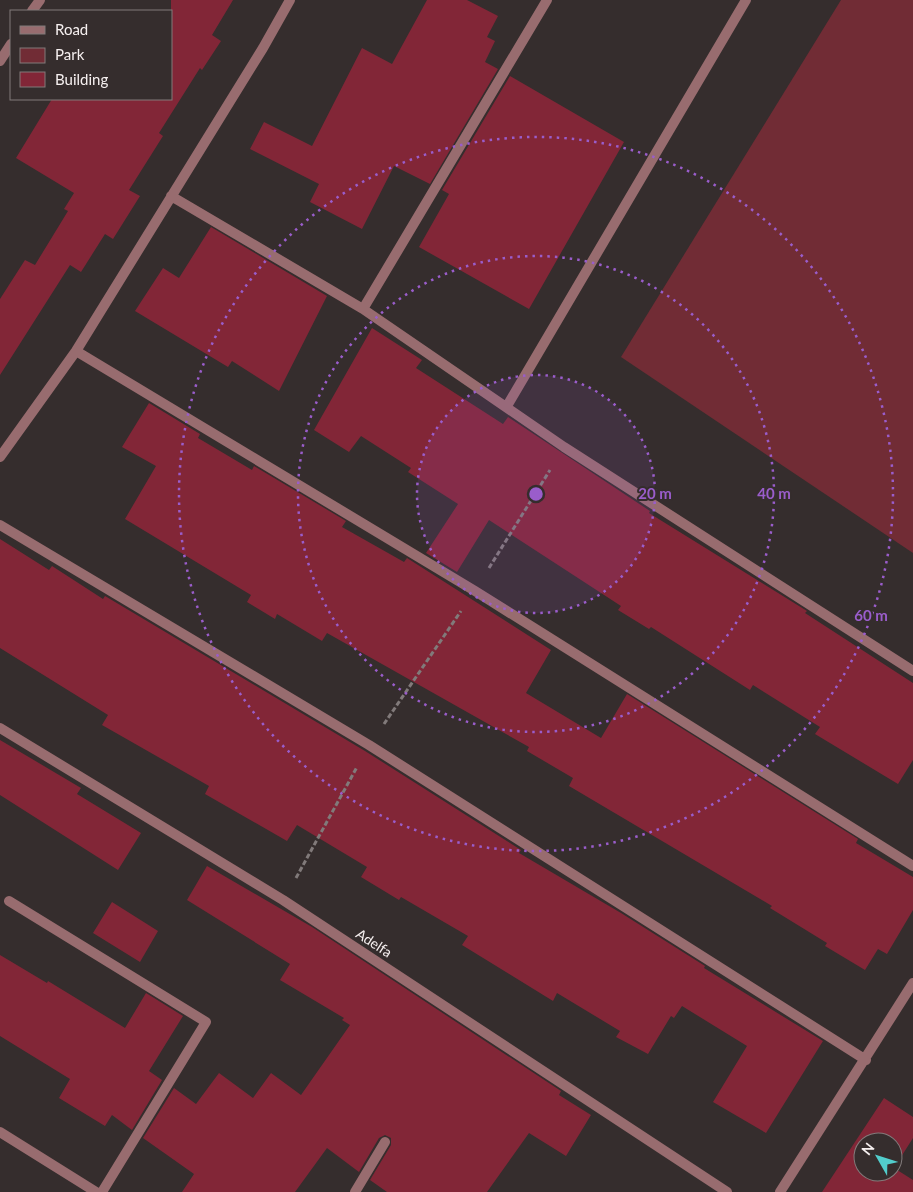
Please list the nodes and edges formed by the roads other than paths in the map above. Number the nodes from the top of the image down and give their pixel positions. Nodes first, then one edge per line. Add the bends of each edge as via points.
1 (290, 0) edge
2 (547, 0) edge
3 (746, 0) edge
4 (10, 46) edge
5 (0, 61) edge
6 (171, 196) junction
7 (363, 309) junction
8 (76, 351) junction
9 (507, 406) junction
10 (0, 457) edge
11 (0, 524) edge
12 (913, 672) edge
13 (0, 728) edge
14 (913, 866) edge
15 (9, 901) dead end
16 (913, 983) edge
17 (866, 1060) junction
18 (0, 1132) edge
19 (385, 1142) dead end
20 (96, 1192) edge
21 (102, 1192) edge
22 (355, 1192) edge
23 (727, 1192) edge
24 (780, 1192) edge

1 - 6 street
2 - 7 street
3 - 9 street
4 - 5 street
6 - 7 street
6 - 8 street
7 - 9 street
8 - 10 street
8 - 14 street via 475,591
9 - 12 street via 564,447
11 - 17 street via 369,745
13 - 23 street, Adelfa via 283,900
15 - 21 street via 206,1022
16 - 17 street
17 - 24 street
18 - 20 street
19 - 22 street

